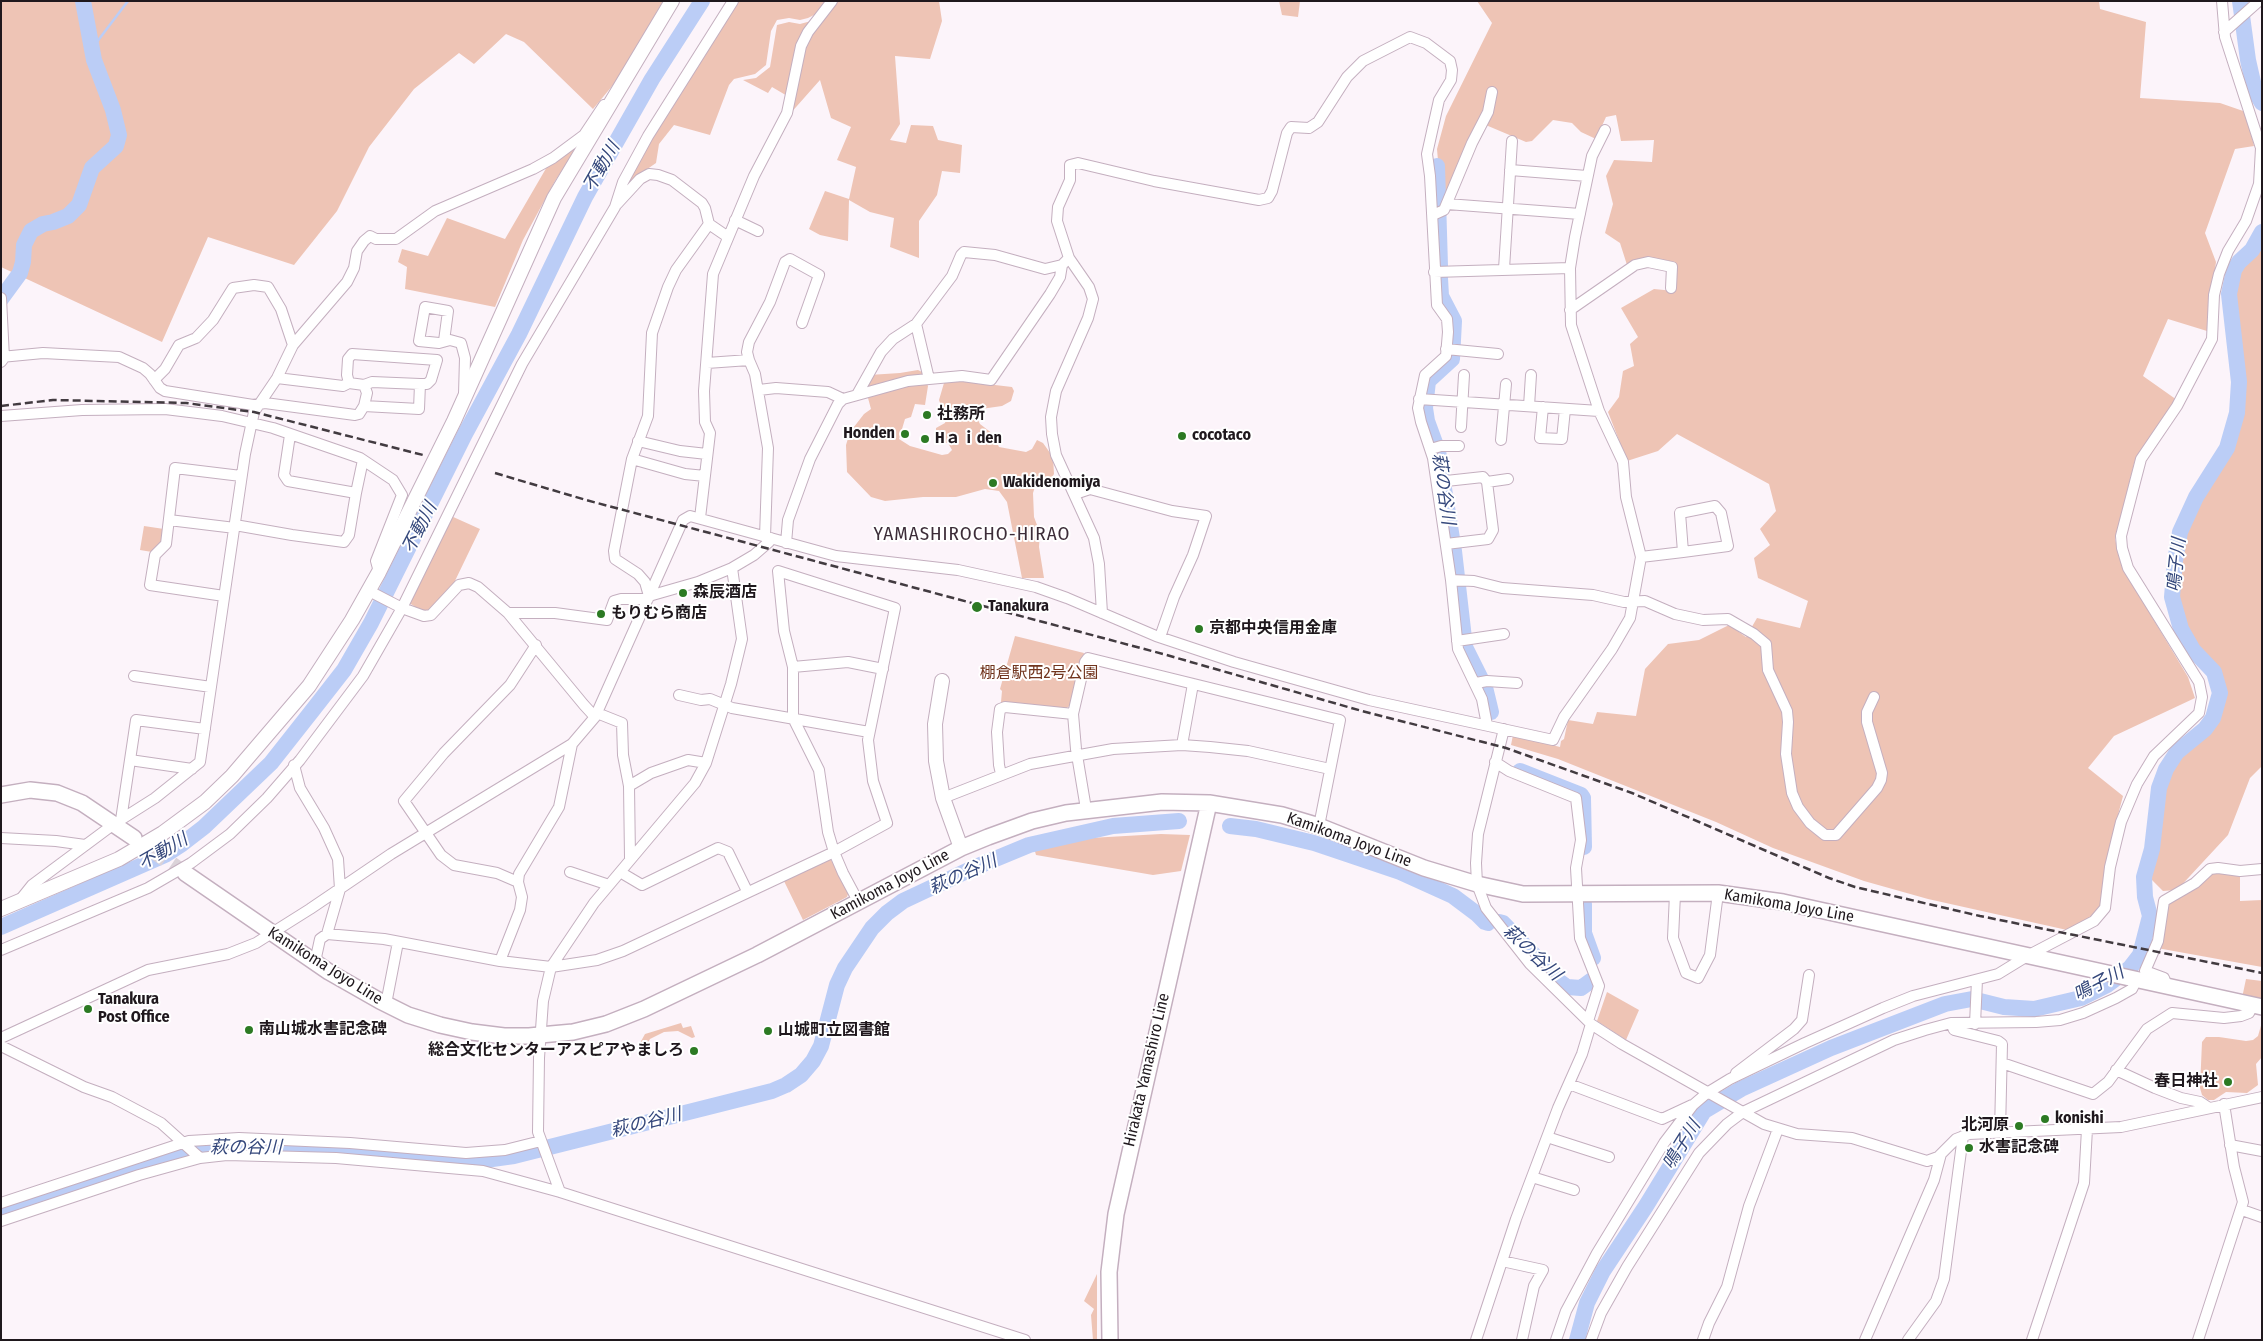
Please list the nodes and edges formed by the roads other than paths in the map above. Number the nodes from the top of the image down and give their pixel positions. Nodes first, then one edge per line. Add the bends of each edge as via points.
1 (672, 1) edge
2 (733, 1) edge
3 (832, 1) edge
4 (2222, 1) edge
5 (2259, 1) edge
6 (2224, 32) junction
7 (1492, 92) dead end
8 (610, 104) junction
9 (1605, 130) dead end
10 (1512, 141) dead end
11 (1510, 170) junction
12 (1587, 176) junction
13 (615, 207) junction
14 (1507, 208) junction
15 (1439, 211) junction
16 (1580, 214) junction
17 (736, 220) junction
18 (709, 224) junction
19 (758, 231) dead end
20 (728, 237) junction
21 (1065, 261) junction
22 (1570, 268) junction
23 (1504, 269) junction
24 (1434, 272) junction
25 (1671, 288) dead end
26 (2, 298) edge
27 (1570, 310) junction
28 (802, 323) dead end
29 (916, 324) junction
30 (444, 342) dead end
31 (293, 345) junction
32 (1450, 349) junction
33 (1498, 354) dead end
34 (2, 359) edge
35 (748, 360) junction
36 (707, 363) junction
37 (1464, 375) dead end
38 (1531, 375) dead end
39 (277, 378) junction
40 (929, 379) junction
41 (154, 380) junction
42 (349, 383) junction
43 (420, 384) junction
44 (1506, 384) dead end
45 (364, 385) junction
46 (759, 390) junction
47 (858, 393) junction
48 (1423, 398) junction
49 (843, 399) junction
50 (463, 400) junction
51 (1462, 402) junction
52 (260, 403) junction
53 (1504, 405) junction
54 (364, 406) junction
55 (1529, 406) junction
56 (1543, 407) junction
57 (1565, 409) junction
58 (1600, 411) junction
59 (1, 416) edge
60 (251, 422) junction
61 (1461, 427) dead end
62 (290, 435) junction
63 (638, 440) junction
64 (1501, 440) dead end
65 (1459, 446) dead end
66 (1434, 448) junction
67 (708, 454) junction
68 (632, 459) junction
69 (364, 460) junction
70 (241, 476) junction
71 (705, 476) junction
72 (1508, 479) dead end
73 (1441, 482) junction
74 (1487, 482) junction
75 (356, 493) junction
76 (1075, 494) junction
77 (700, 518) junction
78 (170, 520) junction
79 (235, 526) junction
80 (768, 537) junction
81 (786, 543) junction
82 (1450, 543) junction
83 (1683, 552) junction
84 (1641, 558) junction
85 (732, 568) junction
86 (379, 572) junction
87 (1455, 581) junction
88 (370, 592) junction
89 (224, 596) junction
90 (648, 597) junction
91 (1634, 602) junction
92 (400, 607) junction
93 (1102, 612) junction
94 (508, 613) junction
95 (1504, 634) dead end
96 (1160, 637) junction
97 (1462, 640) junction
98 (536, 645) junction
99 (793, 667) junction
100 (883, 669) junction
101 (134, 676) dead end
102 (942, 681) dead end
103 (1480, 682) junction
104 (1517, 683) dead end
105 (1193, 684) junction
106 (211, 687) junction
107 (679, 695) dead end
108 (1874, 697) dead end
109 (725, 704) junction
110 (1073, 714) junction
111 (596, 715) junction
112 (794, 718) junction
113 (1487, 725) junction
114 (206, 729) junction
115 (1504, 729) junction
116 (869, 732) junction
117 (572, 744) junction
118 (1182, 745) junction
119 (1078, 754) junction
120 (130, 760) junction
121 (1495, 762) junction
122 (706, 763) junction
123 (294, 765) junction
124 (1330, 768) junction
125 (192, 769) junction
126 (1001, 774) junction
127 (629, 786) junction
128 (1, 795) edge
129 (943, 798) junction
130 (1209, 803) junction
131 (1086, 809) junction
132 (117, 822) junction
133 (1318, 826) junction
134 (427, 832) junction
135 (1, 838) edge
136 (134, 838) tunnel mouth
137 (85, 845) junction
138 (961, 848) junction
139 (834, 852) junction
140 (630, 858) junction
141 (2262, 869) edge
142 (570, 872) dead end
143 (620, 872) junction
144 (184, 873) tunnel mouth
145 (518, 882) junction
146 (1478, 884) junction
147 (609, 885) junction
148 (340, 889) junction
149 (747, 891) junction
150 (1718, 893) junction
151 (1576, 894) junction
152 (1675, 894) junction
153 (19, 901) junction
154 (859, 902) junction
155 (1, 909) edge
156 (272, 932) junction
157 (327, 934) junction
158 (398, 942) junction
159 (1, 950) edge
160 (2029, 955) junction
161 (500, 961) junction
162 (315, 962) junction
163 (551, 967) junction
164 (1809, 975) dead end
165 (2137, 979) junction
166 (1977, 983) junction
167 (2167, 986) junction
168 (386, 1004) junction
169 (2257, 1006) edge
170 (1975, 1021) junction
171 (1590, 1023) junction
172 (1951, 1023) junction
173 (541, 1035) junction
174 (1, 1038) edge
175 (1, 1046) edge
176 (2002, 1063) junction
177 (2116, 1070) junction
178 (1730, 1079) junction
179 (1569, 1084) junction
180 (1710, 1095) junction
181 (2262, 1097) edge
182 (2224, 1104) junction
183 (1693, 1105) junction
184 (2209, 1108) junction
185 (1741, 1110) junction
186 (1778, 1129) junction
187 (2087, 1129) junction
188 (2000, 1132) junction
189 (1963, 1136) junction
190 (1547, 1137) junction
191 (542, 1142) junction
192 (184, 1143) junction
193 (2230, 1145) junction
194 (2262, 1151) edge
195 (1941, 1154) junction
196 (198, 1156) junction
197 (1609, 1157) dead end
198 (1532, 1177) junction
199 (1574, 1190) dead end
200 (560, 1192) junction
201 (1, 1203) edge
202 (2242, 1210) junction
203 (2262, 1217) edge
204 (1, 1221) edge
205 (1502, 1261) junction
206 (1025, 1340) edge
207 (1110, 1340) edge
208 (1476, 1340) edge
209 (1522, 1340) edge
210 (1556, 1340) edge
211 (1591, 1340) edge
212 (1703, 1340) edge
213 (1865, 1340) edge
214 (1908, 1340) edge
215 (2032, 1340) edge
216 (2198, 1340) edge

1 - 8 street
2 - 13 street via 648,136 623,182
3 - 17 street via 801,46 787,113 754,176
4 - 6 street
5 - 6 street
6 - 160 street via 2261,148 2259,184 2246,221 2218,274 2212,339 2177,406 2141,459 2121,536 2128,568 2199,682 2201,705 2199,713 2154,756 2137,784 2121,822 2102,912 2094,921
7 - 15 street via 1488,112
8 - 31 street via 602,106 584,135 533,169 436,211 396,239 370,236 357,250 354,268 347,282
8 - 50 street via 554,198
9 - 12 street via 1592,156
10 - 11 street
11 - 12 street
11 - 14 street
12 - 16 street
13 - 18 street via 640,180 649,174 658,175 672,180 702,203
13 - 92 street via 522,364
14 - 15 street
14 - 16 street
14 - 23 street
15 - 21 street via 1427,154 1439,100 1451,80 1452,70 1450,61 1426,43 1410,37 1363,61 1347,77 1318,122 1309,128 1291,127 1268,198 1259,200 1078,163 1070,165 1069,185 1056,216
15 - 24 street
16 - 22 street
17 - 19 street
17 - 20 street
18 - 20 street
18 - 63 street via 676,270 652,333 649,407
20 - 36 street via 713,274
21 - 29 street via 1045,269 995,255 964,252 952,276
21 - 40 street via 1050,294 991,380 962,376
21 - 76 street via 1089,287 1093,299 1088,318 1062,375 1051,417 1056,455
22 - 23 street
22 - 27 street
23 - 24 street
24 - 32 street via 1437,305 1447,319
25 - 27 street via 1672,267 1648,262 1635,266
26 - 34 street
27 - 58 street via 1571,325
28 - 35 street via 819,274 790,260 785,262 770,302 749,342
29 - 40 street
29 - 47 street via 893,339 881,352
30 - 50 street via 461,343 465,358
31 - 39 street
31 - 41 street via 281,309 268,287 233,288 213,320 196,338 179,345
32 - 33 street
32 - 48 street via 1425,375
34 - 41 street via 43,353 119,357 144,368
35 - 36 street
35 - 46 street
36 - 67 street via 704,391 705,422 710,433
37 - 51 street
38 - 55 street
39 - 42 street via 343,386
39 - 52 street
40 - 47 street
41 - 52 street via 164,391 253,405
42 - 43 street via 348,359 352,354 437,360 431,380
42 - 45 street
43 - 45 street via 372,382
43 - 54 street via 419,409
44 - 53 street
45 - 54 street via 367,392
46 - 49 street via 828,392
46 - 80 street via 768,448
47 - 49 street
48 - 51 street
48 - 66 street via 1420,422
49 - 81 street via 807,468 788,520
50 - 86 street
51 - 53 street
51 - 61 street
52 - 54 street via 355,415
52 - 60 street
53 - 55 street
53 - 64 street
55 - 56 street
56 - 57 street
56 - 57 street via 1540,438 1562,439
57 - 58 street
58 - 84 street via 1623,462 1626,497
59 - 60 street via 82,410 165,409
60 - 62 street
60 - 70 street
62 - 69 street
62 - 75 street via 286,480
63 - 67 street via 680,451
63 - 68 street
65 - 66 street
66 - 73 street
67 - 71 street
68 - 71 street
68 - 90 street via 614,551 615,559 645,582
69 - 75 street
69 - 86 street via 393,480 402,495 376,561
70 - 78 street via 176,468
70 - 79 street
71 - 77 street
72 - 74 street
73 - 74 street via 1483,477
73 - 82 street
74 - 82 street via 1493,530 1488,538
75 - 79 street via 349,535 344,542
76 - 93 street via 1097,547
76 - 96 street via 1090,489 1206,516
77 - 80 street
77 - 90 street via 690,516 683,520
78 - 79 street
78 - 89 street via 166,544 155,555 150,585
79 - 89 street
80 - 81 street
80 - 85 street via 769,542 754,555
81 - 93 street via 836,556 958,570 1023,584
82 - 87 street
83 - 83 street via 1728,546 1721,513 1715,506 1680,512
83 - 84 street
84 - 91 street
85 - 90 street
85 - 109 street via 742,639
86 - 88 street
87 - 91 street
87 - 97 street
88 - 92 street
88 - 153 street via 309,686 232,776 204,802 163,833 119,859
89 - 106 street
90 - 94 street via 614,601 607,620 555,613
90 - 111 street
91 - 108 street via 1645,601 1675,614 1703,620 1728,619 1766,644 1768,670 1787,711 1786,754 1792,793 1810,823 1825,834 1836,834 1881,780 1882,773 1867,722 1867,712
91 - 115 street via 1630,618 1616,642 1564,717 1553,740
92 - 94 street via 431,616 459,584 465,583 478,587
92 - 123 street via 363,676
93 - 96 street
94 - 98 street
95 - 97 street
96 - 113 street via 1234,662 1369,700
97 - 103 street via 1462,660
98 - 111 street via 584,706
98 - 134 street via 510,686 444,753 404,801
99 - 100 street via 848,662
99 - 100 street via 784,632 778,570 895,608
99 - 112 street
100 - 116 street
101 - 106 street
102 - 129 street via 935,736
103 - 104 street
103 - 113 street
105 - 110 street via 1088,658
105 - 118 street
105 - 124 street via 1340,720
106 - 114 street
107 - 109 street
109 - 112 street via 732,708
109 - 122 street
110 - 119 street
110 - 126 street via 1000,709 997,732
111 - 117 street
111 - 127 street via 622,723 623,755
112 - 116 street
112 - 139 street via 819,770
113 - 115 street
114 - 120 street via 136,720
114 - 125 street via 200,762
115 - 121 street
116 - 139 street via 872,780 886,823
117 - 134 street
117 - 145 street via 559,807 519,874
118 - 119 street
118 - 124 street via 1248,751
119 - 126 street
119 - 131 street
120 - 125 street
120 - 132 street
121 - 146 street via 1478,834
121 - 151 street via 1509,771 1576,798 1581,840
122 - 127 street via 688,760 651,773
122 - 140 street via 695,783
123 - 148 street via 300,788 338,859
123 - 159 street via 277,788 230,834 191,863 148,888
124 - 133 street
125 - 132 street
126 - 129 street
127 - 140 street
128 - 132 main road via 20,790 56,793
129 - 138 street
130 - 131 main road, Kamikoma Joyo Line via 1162,802
130 - 133 main road, Kamikoma Joyo Line via 1282,814
130 - 207 main road, Hirakata Yamashiro Line via 1116,1214 1109,1272
131 - 138 main road, Kamikoma Joyo Line via 1032,821
132 - 136 main road
132 - 137 street
133 - 146 main road, Kamikoma Joyo Line via 1424,868
134 - 145 street via 441,855 454,865
134 - 148 street
135 - 137 street
137 - 153 street via 32,885
138 - 154 main road, Kamikoma Joyo Line
139 - 149 street
139 - 154 street
140 - 143 street
141 - 167 street via 2210,870 2195,884 2164,901 2158,941 2145,971 2164,978
142 - 147 street
143 - 147 street
143 - 149 street via 642,885 718,848 728,852
144 - 156 main road, Kamikoma Joyo Line
145 - 161 street via 522,897 520,910
146 - 151 main road, Kamikoma Joyo Line via 1523,894
146 - 171 street via 1486,908 1509,939
147 - 163 street via 577,925
148 - 156 street
148 - 157 street
149 - 163 street via 623,951 597,960
150 - 152 main road, Kamikoma Joyo Line
150 - 152 street via 1710,955 1698,978 1686,973 1673,938
150 - 160 main road, Kamikoma Joyo Line via 1783,902
151 - 152 main road, Kamikoma Joyo Line
151 - 171 street via 1580,938 1599,986
153 - 155 street
154 - 173 main road, Kamikoma Joyo Line via 644,1010 598,1026
156 - 162 main road, Kamikoma Joyo Line
156 - 174 street via 256,943 228,954 148,970
157 - 158 street
157 - 162 street via 320,939
158 - 161 street
158 - 168 street
160 - 165 main road, Kamikoma Joyo Line
160 - 166 street
161 - 163 street
162 - 168 main road, Kamikoma Joyo Line
163 - 173 street via 543,1001
164 - 178 street via 1802,1020
165 - 167 main road, Kamikoma Joyo Line
165 - 170 street via 2132,989 2116,998 2060,1020
166 - 170 street
166 - 178 street via 1905,999
167 - 169 main road, Kamikoma Joyo Line
168 - 173 main road, Kamikoma Joyo Line via 424,1020 464,1031 504,1036
169 - 177 street via 2241,1016 2224,1018 2172,1013 2147,1029
170 - 172 street
171 - 179 street via 1582,1054
171 - 180 street
172 - 176 street via 1954,1030 2002,1044
172 - 185 street via 1894,1040
173 - 191 street via 538,1132
175 - 192 street via 84,1087 112,1097 161,1123
176 - 177 street via 2093,1094 2108,1082
176 - 188 street
177 - 184 street
178 - 180 street
179 - 183 street via 1662,1118
179 - 190 street
180 - 183 street
180 - 185 street
181 - 182 street
182 - 184 street
182 - 193 street
183 - 210 street via 1664,1143 1597,1253 1566,1311
184 - 187 street via 2122,1127
185 - 186 street
185 - 211 street via 1699,1153 1601,1312
186 - 195 street via 1797,1134 1852,1138 1923,1161
186 - 212 street via 1749,1206 1727,1287
187 - 188 street
187 - 215 street via 2084,1183
188 - 189 street
189 - 195 street
189 - 214 street via 1944,1279 1936,1301
190 - 197 street
190 - 198 street
191 - 192 street via 475,1153 240,1138
191 - 200 street
192 - 196 street
192 - 201 street
193 - 194 street
193 - 202 street
195 - 213 street via 1934,1180
196 - 200 street via 308,1157 465,1168
196 - 204 street
198 - 199 street
198 - 205 street
200 - 206 street
202 - 203 street
202 - 216 street
205 - 208 street
205 - 209 street via 1543,1270 1534,1286

